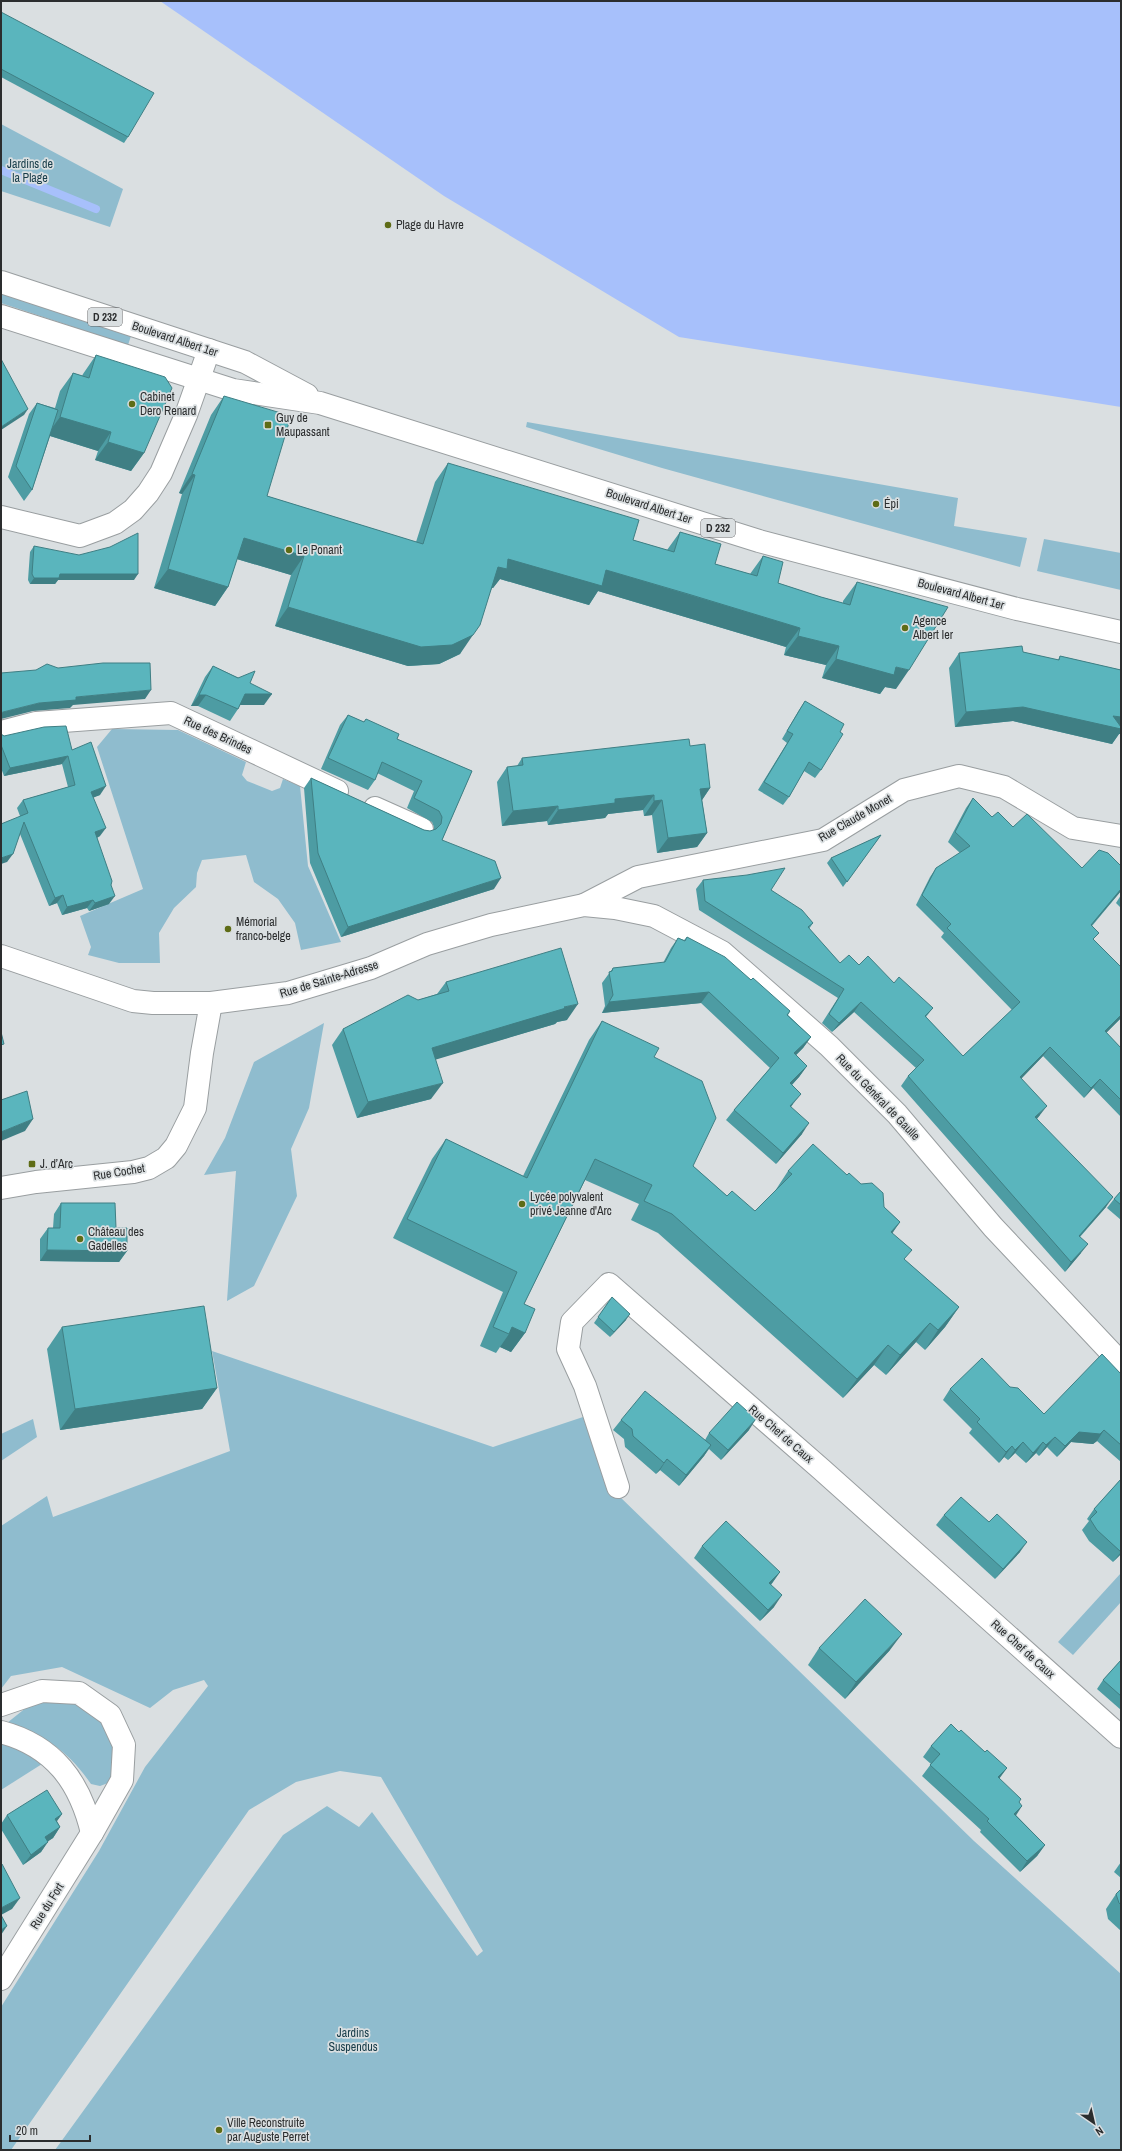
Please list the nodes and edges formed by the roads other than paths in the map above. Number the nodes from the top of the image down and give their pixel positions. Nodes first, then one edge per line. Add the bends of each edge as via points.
1 (1, 282) edge
2 (1, 316) edge
3 (209, 350) junction
4 (198, 380) junction
5 (320, 403) junction
6 (1, 517) edge
7 (1121, 632) edge
8 (1, 732) edge
9 (422, 829) edge
10 (1121, 836) edge
11 (584, 906) junction
12 (1, 956) edge
13 (211, 1003) junction
14 (1, 1188) edge
15 (1121, 1363) edge
16 (618, 1487) dead end
17 (1, 1705) edge
18 (1, 1732) edge
19 (1121, 1737) edge
20 (92, 1834) junction
21 (1, 1980) edge

1 - 3 street, Boulevard Albert 1er / D 232
2 - 4 street, Boulevard Albert 1er / D 232
3 - 4 street
3 - 5 street, Boulevard Albert 1er / D 232 via 245,362
4 - 5 street, Boulevard Albert 1er / D 232 via 234,390
4 - 6 street via 161,473 148,494 133,510 115,523 80,536
5 - 7 street, Boulevard Albert 1er / D 232 via 759,541 1017,609
8 - 9 street, Rue des Brindes via 36,723 170,713
10 - 11 street, Rue Claude Monet via 1073,828 1004,787 959,776 904,790 823,840 638,877
11 - 13 street, Rue de Sainte-Adresse via 484,927 427,944 371,968 288,993
11 - 15 street, Rue du Général de Gaulle via 615,908 654,916 722,952 829,1046 897,1114 993,1227
12 - 13 street, Rue de Sainte-Adresse via 133,1001
13 - 14 street, Rue Cochet via 195,1108 176,1146 166,1158 149,1168 133,1172
16 - 19 street, Rue Chef de Caux via 585,1386 568,1349 572,1322 609,1284
17 - 20 street, Rue du Fort via 42,1691 79,1693 110,1716 124,1745 122,1780
18 - 20 street via 14,1735 46,1753 69,1775 86,1808
20 - 21 street, Rue du Fort

